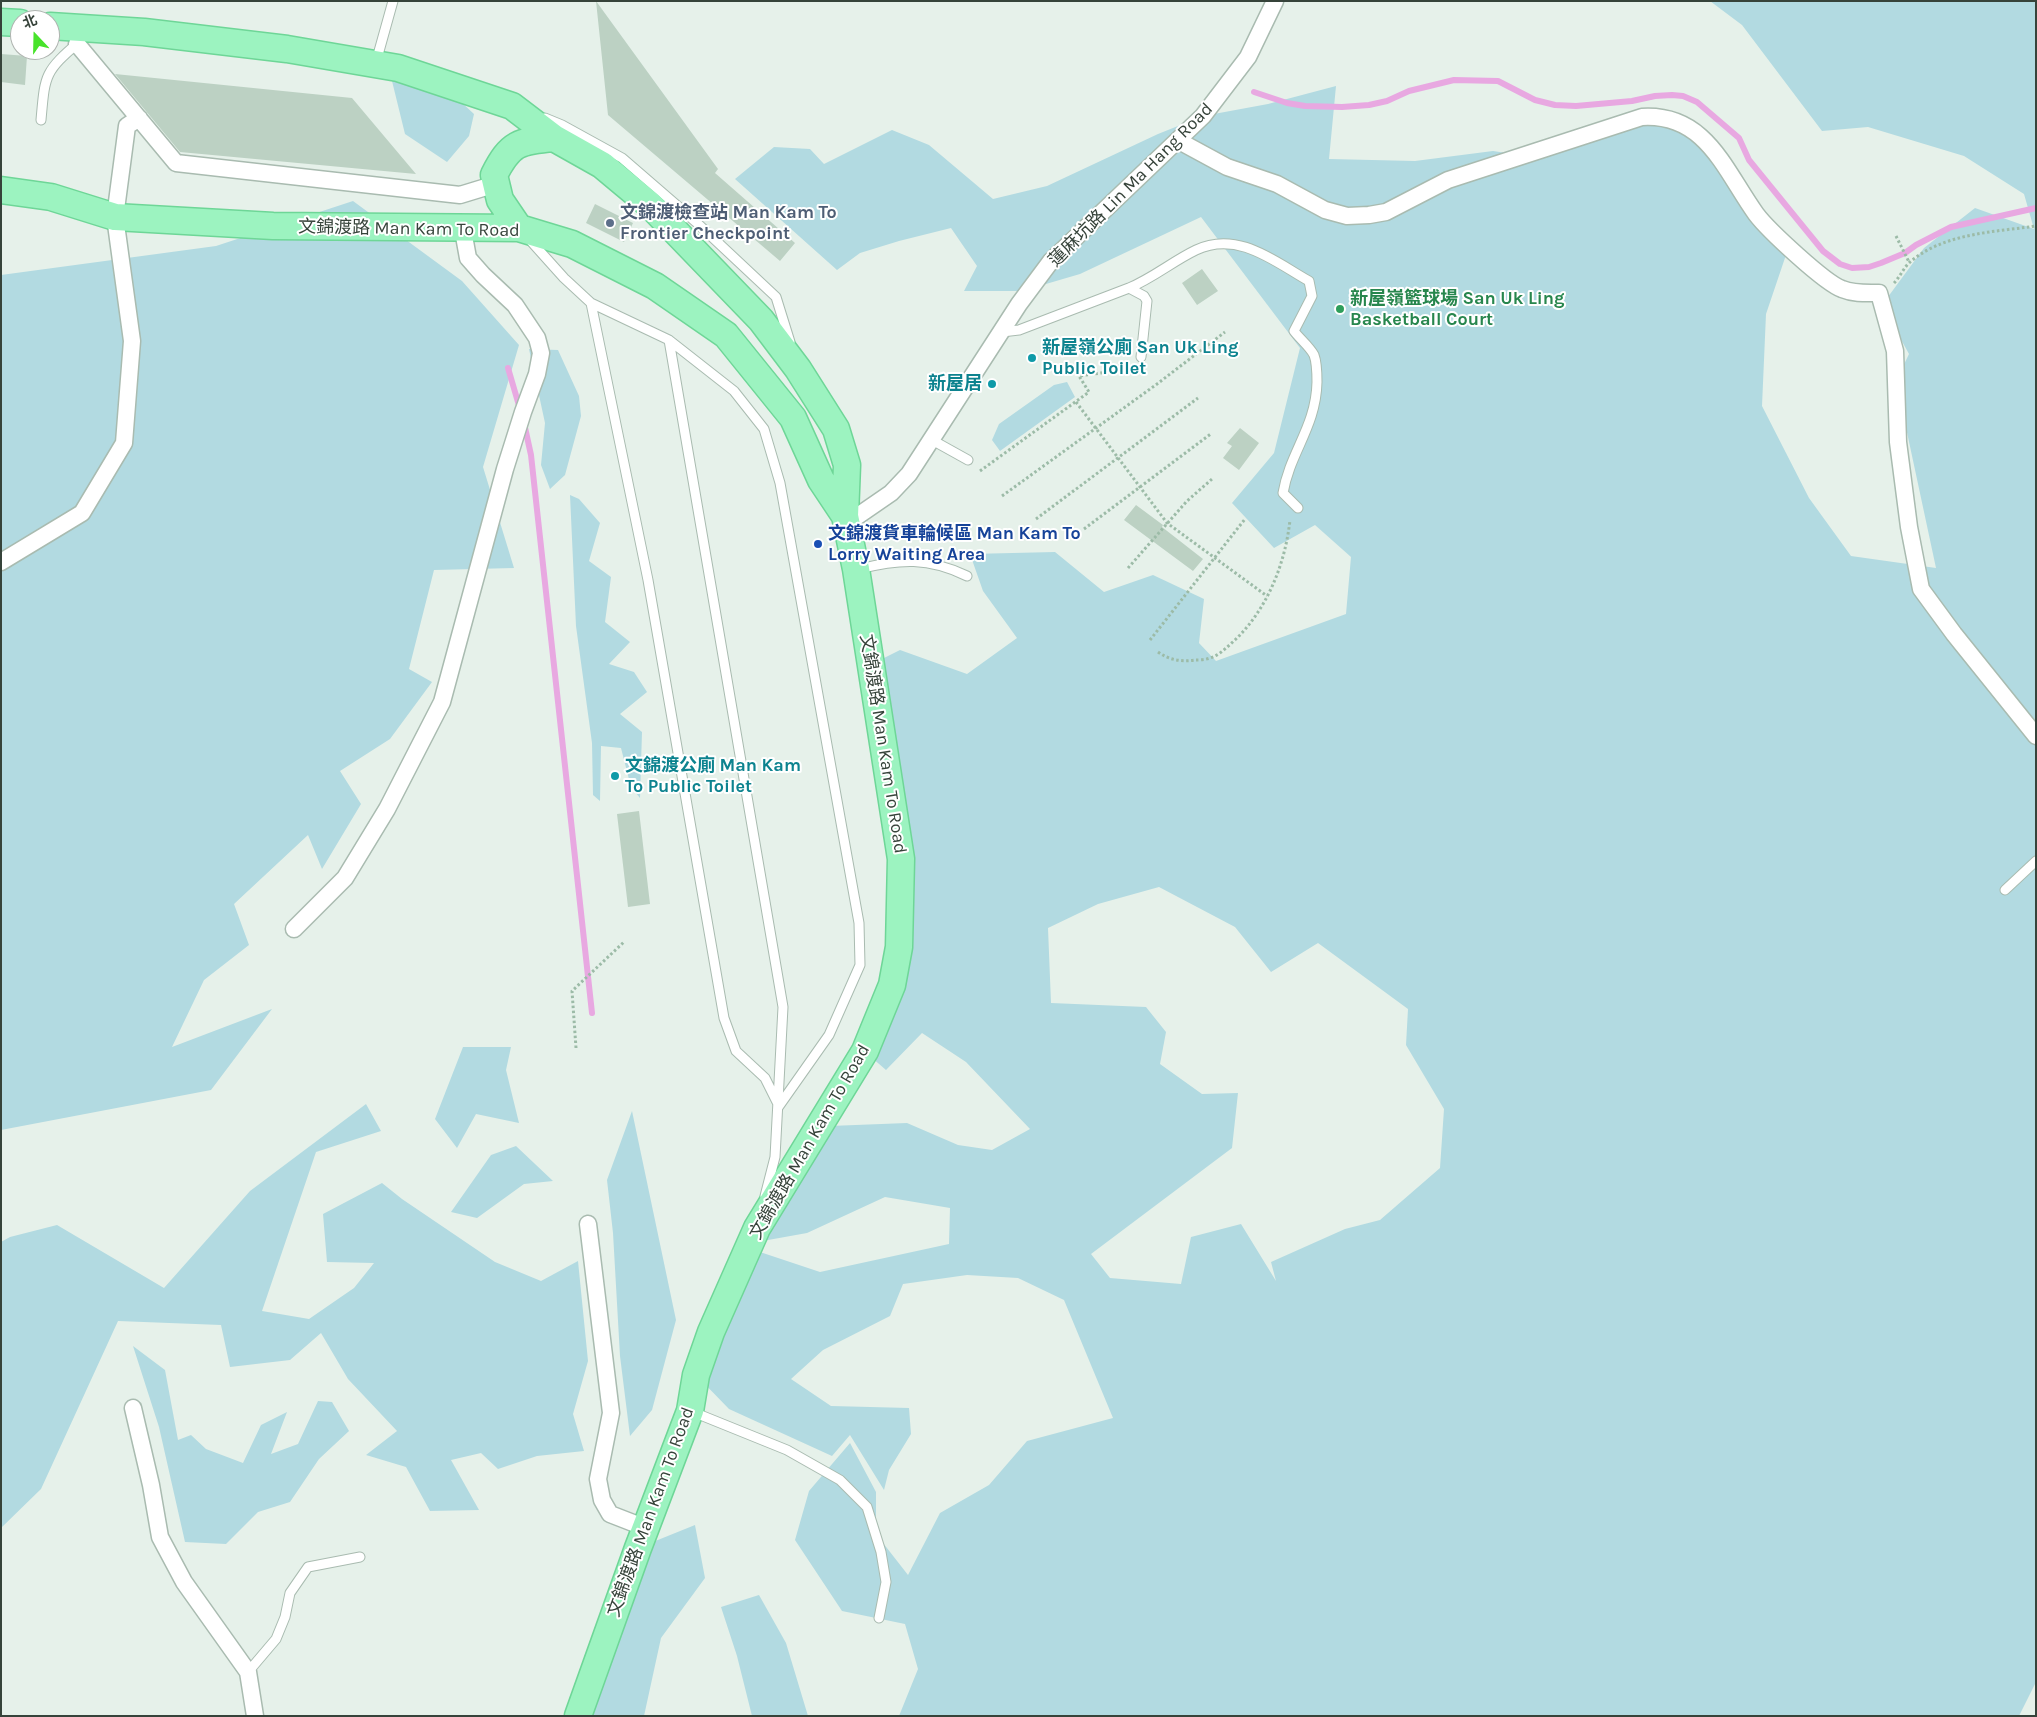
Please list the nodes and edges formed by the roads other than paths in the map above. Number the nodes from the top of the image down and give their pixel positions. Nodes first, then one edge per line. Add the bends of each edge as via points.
1 (393, 1) edge
2 (1275, 1) edge
3 (60, 29) edge
4 (85, 36) junction
5 (376, 64) junction
6 (512, 106) junction
7 (139, 118) junction
8 (41, 120) dead end
9 (554, 138) junction
10 (1179, 141) junction
11 (496, 184) junction
12 (1, 190) edge
13 (115, 217) junction
14 (474, 227) junction
15 (518, 228) junction
16 (1130, 288) junction
17 (591, 303) junction
18 (1002, 332) junction
19 (670, 340) junction
20 (1141, 357) road end
21 (798, 369) junction
22 (932, 440) junction
23 (968, 460) dead end
24 (1296, 505) road end
25 (846, 520) junction
26 (1, 562) edge
27 (856, 569) junction
28 (967, 576) dead end
29 (2036, 736) edge
30 (2036, 860) edge
31 (2005, 890) dead end
32 (294, 929) dead end
33 (779, 1106) junction
34 (588, 1224) dead end
35 (757, 1228) junction
36 (133, 1408) dead end
37 (690, 1412) junction
38 (646, 1528) junction
39 (360, 1556) dead end
40 (879, 1618) dead end
41 (248, 1672) junction
42 (255, 1716) edge
43 (578, 1716) edge

1 - 5 lane
2 - 10 street, 蓮麻坑路 Lin Ma Hang Road via 1248,57 1210,109
3 - 4 main road, 文錦渡路 Man Kam To Road
4 - 5 main road, 文錦渡路 Man Kam To Road via 144,32 288,48
4 - 7 street
4 - 8 lane via 49,72 44,84
5 - 6 main road, 文錦渡路 Man Kam To Road via 398,68
6 - 9 main road, 文錦渡路 Man Kam To Road
6 - 21 lane, 文錦渡路 Man Kam To Road via 562,125 622,158 718,243 776,297
7 - 11 street via 176,163 460,195
7 - 13 street via 127,126
9 - 11 main road via 524,141 504,155 494,175
9 - 21 main road, 文錦渡路 Man Kam To Road via 602,166 650,205 761,320
10 - 18 street, 蓮麻坑路 Lin Ma Hang Road via 1051,262
10 - 29 street via 1227,167 1277,184 1325,210 1347,216 1386,212 1448,180 1642,117 1670,118 1685,125 1714,150 1758,216 1825,279 1841,289 1879,293 1895,351 1898,442 1909,527 1922,589
11 - 15 main road via 500,200
12 - 13 main road, 文錦渡路 Man Kam To Road via 50,197
13 - 14 main road, 文錦渡路 Man Kam To Road via 273,226
13 - 26 street via 132,341 124,443 82,514
14 - 15 main road, 文錦渡路 Man Kam To Road
14 - 32 street via 464,236 468,258 515,305 537,338 541,353 537,374 505,469 442,702 387,808 345,878
15 - 17 lane
15 - 25 main road, 文錦渡路 Man Kam To Road via 572,244 655,286 726,335 793,418 821,480
16 - 18 lane via 1019,330
16 - 20 lane via 1144,296 1146,301
16 - 24 lane via 1197,250 1217,243 1247,246 1309,282 1312,296 1294,331 1314,354 1316,390 1312,417 1286,476 1284,493
17 - 19 lane
17 - 33 lane via 648,580 724,1018 736,1051 765,1078
18 - 22 street, 蓮麻坑路 Lin Ma Hang Road
19 - 33 lane via 783,1007
19 - 33 lane via 734,391 764,429 780,482 859,923 860,965 829,1035
21 - 25 main road, 文錦渡路 Man Kam To Road via 836,429 847,465
22 - 23 lane
22 - 25 street, 蓮麻坑路 Lin Ma Hang Road via 891,494
25 - 27 main road, 文錦渡路 Man Kam To Road
27 - 28 lane via 917,560 948,567
27 - 35 main road, 文錦渡路 Man Kam To Road via 901,859 899,947 892,985 865,1051
30 - 31 lane
33 - 35 lane via 775,1157
34 - 38 street via 611,1413 598,1479 602,1500 610,1514
35 - 37 main road, 文錦渡路 Man Kam To Road via 711,1332 696,1375
36 - 41 street via 160,1537 184,1582
37 - 38 main road, 文錦渡路 Man Kam To Road
37 - 40 lane via 787,1450 840,1480 867,1507 881,1552 886,1582
38 - 43 main road, 文錦渡路 Man Kam To Road
39 - 41 lane via 308,1567 290,1593 276,1639
41 - 42 street

